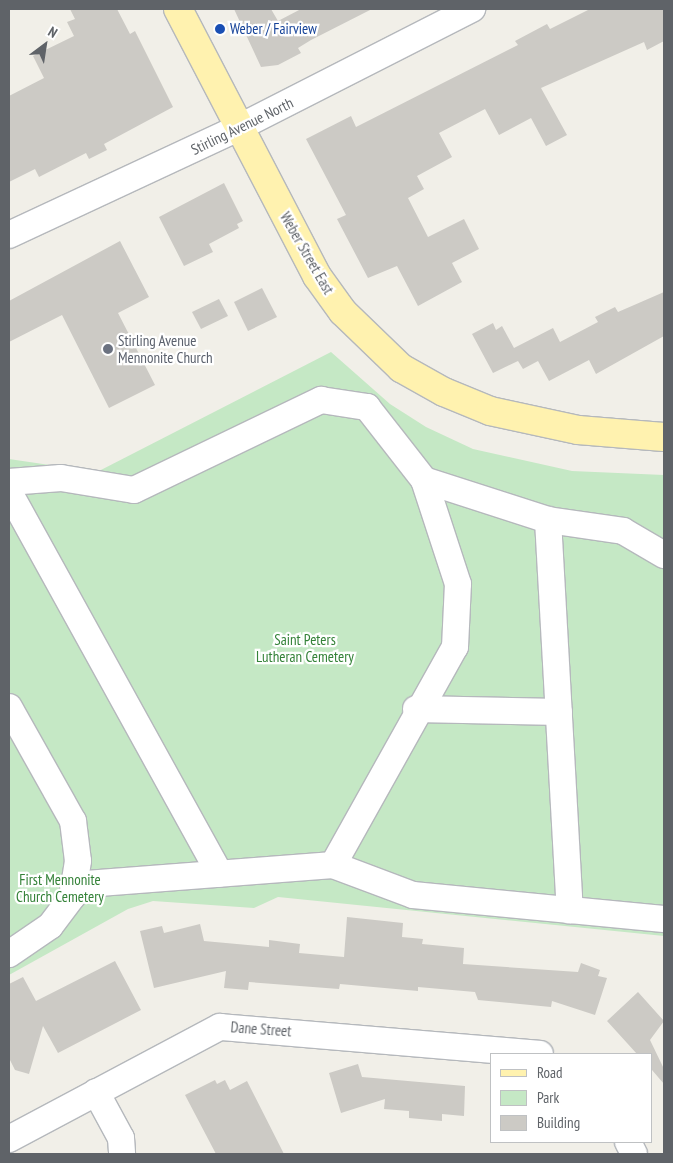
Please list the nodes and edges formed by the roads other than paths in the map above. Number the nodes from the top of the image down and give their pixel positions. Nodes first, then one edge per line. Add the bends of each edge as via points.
1 (178, 9) edge
2 (472, 9) edge
3 (238, 128) junction
4 (9, 235) edge
5 (664, 437) edge
6 (424, 480) junction
7 (9, 482) edge
8 (9, 492) edge
9 (548, 520) junction
10 (664, 555) edge
11 (9, 707) edge
12 (416, 709) junction
13 (559, 712) junction
14 (333, 865) junction
15 (220, 874) junction
16 (74, 885) junction
17 (570, 910) junction
18 (664, 918) edge
19 (9, 954) edge
20 (528, 1053) edge
21 (96, 1092) junction
22 (9, 1139) edge
23 (122, 1146) edge
24 (143, 1154) edge

1 - 3 main road, Weber Street East
2 - 3 street, Stirling Avenue North
3 - 4 street, Stirling Avenue North
3 - 5 main road, Weber Street East via 317,276 343,312 401,368 444,392 490,411 578,430
6 - 7 street via 367,407 321,400 134,490 61,478
6 - 9 street
6 - 12 street via 458,584 455,646
8 - 15 street
9 - 10 street via 623,531
9 - 13 street
11 - 16 street via 73,821 78,861
12 - 13 street
12 - 14 street
13 - 17 street
14 - 15 street
14 - 17 street via 413,895
15 - 16 street
16 - 19 street via 72,897 50,926
17 - 18 street
20 - 21 street, Dane Street via 220,1027
21 - 22 street, Dane Street
21 - 23 street
23 - 24 street

